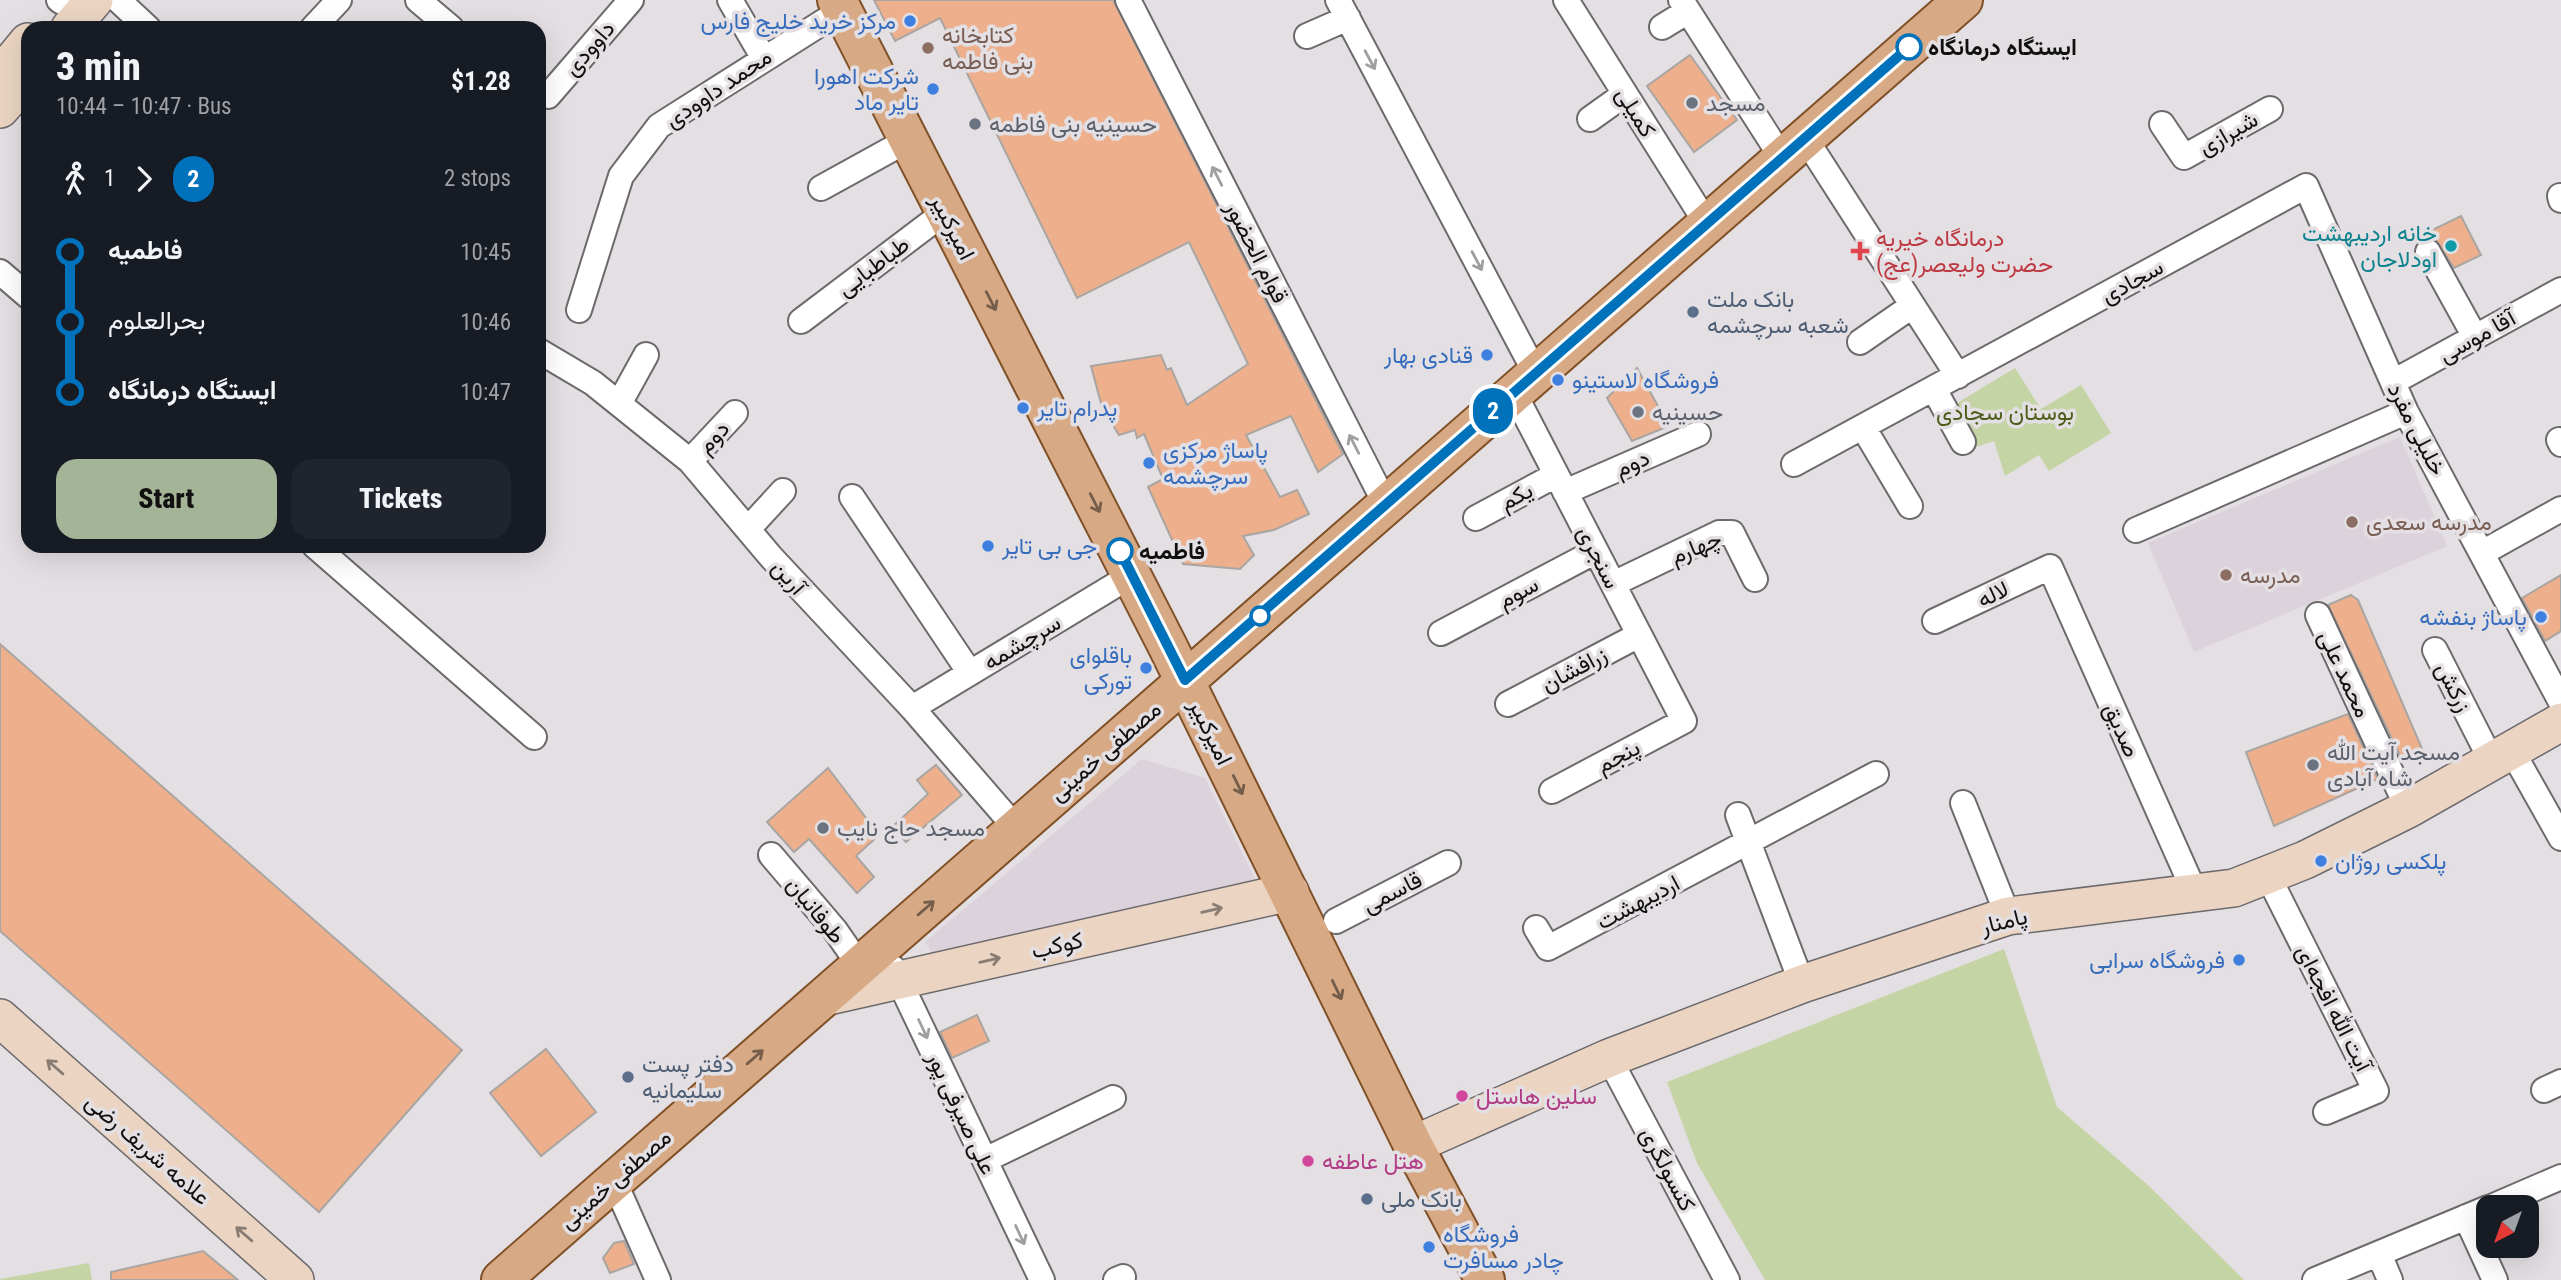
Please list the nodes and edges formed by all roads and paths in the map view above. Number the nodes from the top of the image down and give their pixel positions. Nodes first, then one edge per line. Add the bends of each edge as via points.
1 (118, 0) edge
2 (339, 0) edge
3 (418, 0) edge
4 (631, 0) edge
5 (730, 0) edge
6 (1128, 0) edge
7 (1566, 0) edge
8 (1953, 3) edge
9 (839, 5) edge
10 (1684, 6) edge
11 (1343, 9) edge
12 (140, 21) edge
13 (320, 21) edge
14 (443, 21) edge
15 (1662, 27) dead end
16 (1307, 36) dead end
17 (21, 51) edge
18 (763, 57) junction
19 (0, 76) edge
20 (21, 85) edge
21 (1625, 94) junction
22 (548, 96) dead end
23 (2270, 108) dead end
24 (0, 109) edge
25 (1590, 119) dead end
26 (2162, 124) dead end
27 (908, 139) junction
28 (1793, 148) junction
29 (2306, 186) joint
30 (821, 188) dead end
31 (945, 212) junction
32 (1707, 224) junction
33 (2428, 252) dead end
34 (0, 272) edge
35 (21, 290) edge
36 (2561, 290) edge
37 (1912, 306) junction
38 (579, 310) dead end
39 (802, 321) dead end
40 (2475, 337) junction
41 (1860, 342) dead end
42 (546, 355) edge
43 (646, 355) dead end
44 (1958, 376) junction
45 (2393, 382) junction
46 (1525, 384) junction
47 (1934, 388) junction
48 (619, 404) junction
49 (2406, 412) junction
50 (735, 414) dead end
51 (1863, 428) junction
52 (1698, 434) dead end
53 (1963, 442) dead end
54 (690, 461) junction
55 (1794, 464) dead end
56 (1561, 484) junction
57 (783, 491) dead end
58 (852, 497) dead end
59 (1386, 505) junction
60 (1910, 506) dead end
61 (2561, 509) edge
62 (1476, 518) dead end
63 (748, 529) junction
64 (2136, 530) dead end
65 (1596, 551) junction
66 (323, 553) edge
67 (2482, 553) junction
68 (2050, 567) joint
69 (1132, 575) junction
70 (1755, 579) dead end
71 (1613, 584) junction
72 (2318, 615) dead end
73 (1935, 621) dead end
74 (1441, 633) dead end
75 (1639, 635) junction
76 (2435, 650) dead end
77 (970, 673) junction
78 (1185, 680) junction
79 (2561, 702) edge
80 (1508, 704) dead end
81 (912, 708) junction
82 (1684, 721) joint
83 (2561, 722) edge
84 (534, 737) dead end
85 (2502, 756) junction
86 (1876, 774) dead end
87 (1552, 791) dead end
88 (1963, 803) dead end
89 (2408, 808) junction
90 (1738, 815) dead end
91 (1016, 828) junction
92 (2561, 838) edge
93 (1749, 844) junction
94 (771, 855) dead end
95 (1448, 863) dead end
96 (2268, 876) junction
97 (1290, 892) junction
98 (2194, 893) junction
99 (2008, 916) junction
100 (1336, 921) dead end
101 (1536, 928) dead end
102 (871, 956) junction
103 (899, 981) junction
104 (1802, 984) junction
105 (824, 997) junction
106 (0, 1018) edge
107 (1609, 1058) junction
108 (1113, 1098) dead end
109 (2326, 1112) dead end
110 (1427, 1138) junction
111 (985, 1160) junction
112 (614, 1181) junction
113 (2558, 1185) edge
114 (2528, 1195) edge
115 (2476, 1213) edge
116 (2379, 1254) junction
117 (2491, 1258) edge
118 (295, 1280) edge
119 (500, 1280) edge
120 (658, 1280) edge
121 (1042, 1280) edge
122 (1485, 1280) edge
123 (1727, 1280) edge
124 (2315, 1280) edge
125 (2390, 1280) edge
126 (2495, 1280) edge

1 - 12 street
2 - 13 street
3 - 14 street
4 - 22 street, داوودی
5 - 18 street
59 -> 6 street, قوام الحضور
7 - 21 street, کمیلی
8 - 28 main road, مصطفی خمینی
9 - 18 street, محمد داوودی
9 - 27 main road, امیرکبیر
10 - 15 street
10 - 28 street
11 - 16 street
11 -> 46 street, سنجری
17 - 19 street
18 - 38 street, محمد داوودی via 659,126 639,150 621,176
20 - 24 street
21 - 25 street
21 - 32 street, کمیلی
23 - 26 street, شیرازی via 2184,158
27 - 30 street
27 - 31 main road, امیرکبیر
28 - 32 main road, مصطفی خمینی
28 - 37 street
29 - 44 street, سجادی
29 - 45 street, خلیلی مفرد
31 - 39 street, طباطبایی
31 -> 69 main road, امیرکبیر
32 - 46 main road, مصطفی خمینی
33 - 40 street
34 - 35 street
36 - 40 street, آقا موسی
37 - 41 street
37 - 44 street
40 - 45 street, آقا موسی
42 - 48 street, آرین
43 - 48 street
44 - 47 street, سجادی
45 - 49 street, خلیلی مفرد
46 - 56 street, سنجری
46 - 59 main road, مصطفی خمینی
47 - 51 street, سجادی
47 - 53 street
48 - 54 street, آرین
49 - 64 street
49 - 67 street, خلیلی مفرد
50 - 54 street, دوم
51 - 55 street, سجادی
51 - 60 street
52 - 56 street, دوم
54 - 63 street, آرین
56 - 62 street, یکم
56 - 65 street, سنجری
57 - 63 street
58 - 77 street
59 - 78 main road, مصطفی خمینی
61 - 67 street
63 - 81 street, آرین
65 - 71 street, سنجری
65 - 74 street, سوم
66 - 84 street
67 - 79 street, خلیلی مفرد
68 - 73 street, لاله
68 - 98 street, صدیق
69 - 77 street, سرچشمه
69 - 78 main road, امیرکبیر
70 - 71 street, چهارم via 1732,533 1720,533
71 - 75 street, سنجری
72 - 89 street, محمد علی
75 - 80 street, زرافشان
75 - 82 street, سنجری
76 - 85 street, زرکش
77 - 81 street, سرچشمه
78 - 91 main road, مصطفی خمینی
78 -> 97 main road, امیرکبیر
81 - 91 street, آرین
82 - 87 street, پنجم
83 - 85 street, پامنار
85 - 89 street, پامنار
85 - 92 street, زرکش
86 - 93 street, اردیبهشت
88 - 99 street
89 - 96 street, پامنار
90 - 93 street
102 -> 91 main road, مصطفی خمینی
93 - 101 street, اردیبهشت via 1548,948
93 - 104 street
94 - 102 street, طوفانیان via 835,930
95 - 100 street, قاسمی
96 - 98 street, پامنار via 2234,888
96 - 109 street, آیت الله افجه‌ای via 2376,1091
103 -> 97 street, کوکب
97 -> 110 main road, امیرکبیر
98 - 99 street, پامنار
99 - 104 street, پامنار
102 - 103 street, علی صیرفی پور
102 - 105 main road, مصطفی خمینی
103 - 105 street, کوکب
103 -> 111 street, علی صیرفی پور
104 - 107 street, پامنار
112 -> 105 main road, مصطفی خمینی
118 -> 106 street, علامه شریف رضی
107 - 110 street, پامنار
107 - 123 street, کنسولگری
108 - 111 street
110 - 122 main road, امیرکبیر
111 -> 121 street, علی صیرفی پور
112 - 119 main road, مصطفی خمینی
112 - 120 street
113 - 114 street
115 - 116 street
116 - 124 street
116 - 125 street
117 - 126 street

